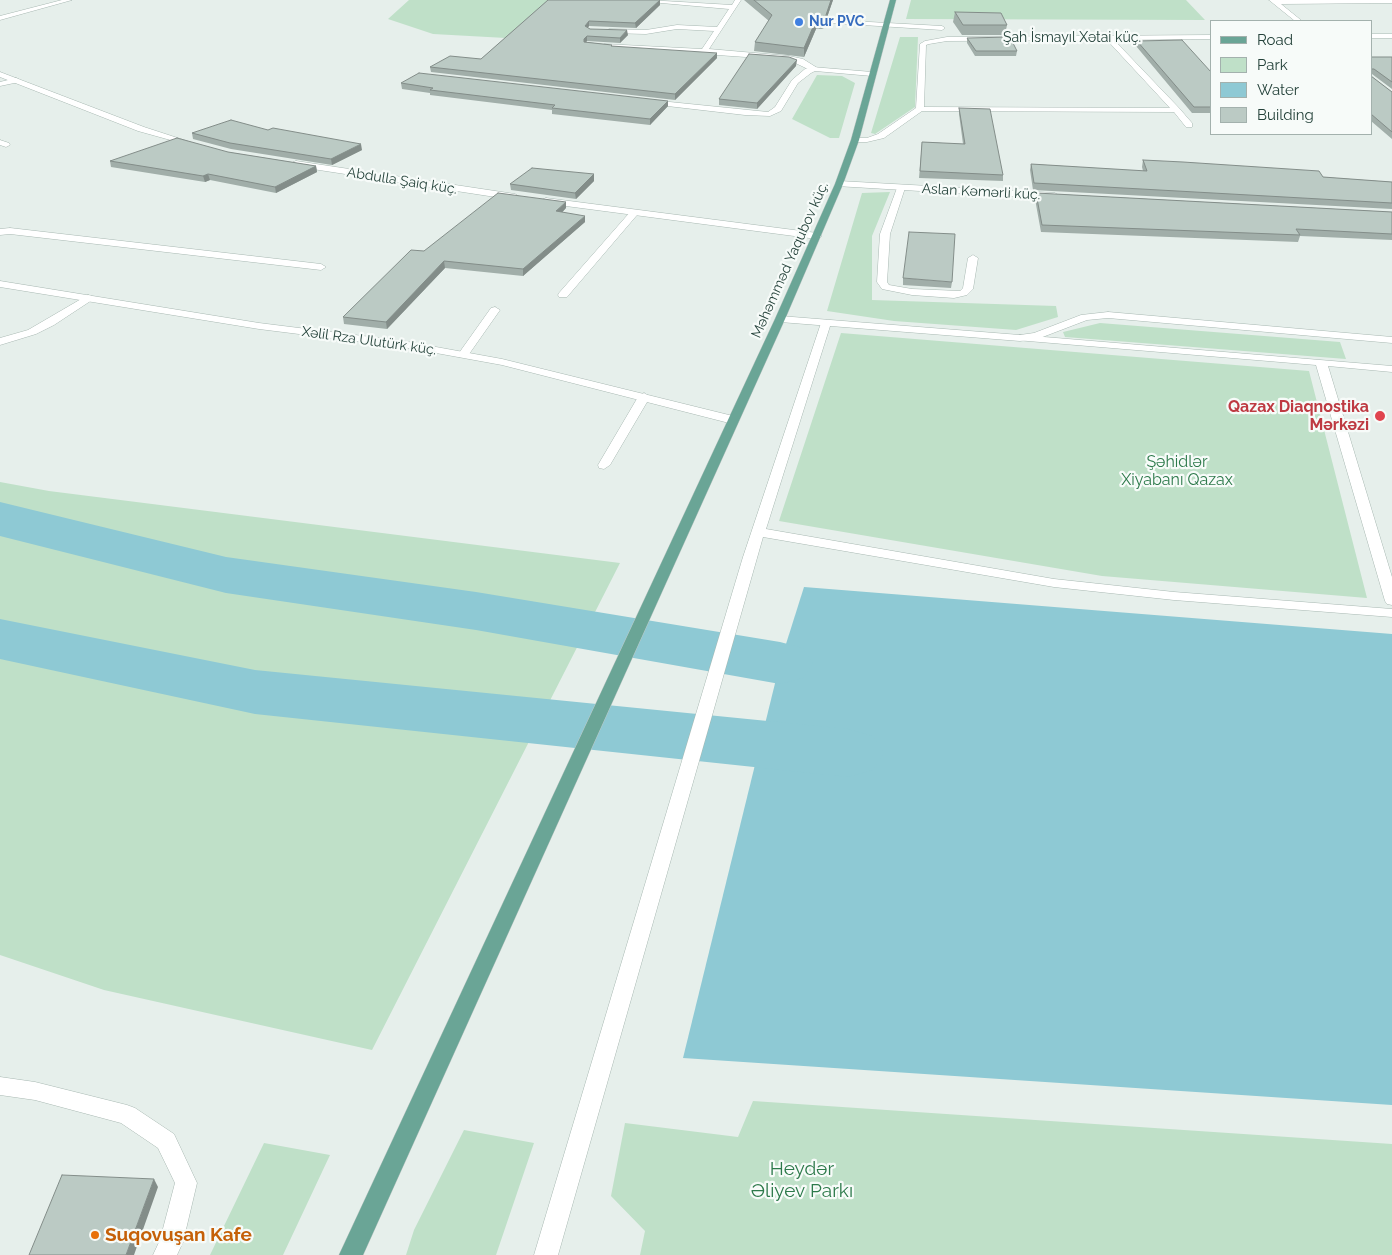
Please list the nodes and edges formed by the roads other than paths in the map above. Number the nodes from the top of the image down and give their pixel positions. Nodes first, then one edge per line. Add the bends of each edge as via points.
1 (69, 0) edge
2 (650, 0) edge
3 (738, 0) edge
4 (893, 0) edge
5 (1273, 1) edge
6 (1392, 1) edge
7 (733, 7) junction
8 (0, 18) edge
9 (1298, 20) edge
10 (833, 22) dead end
11 (886, 25) junction
12 (942, 28) dead end
13 (719, 29) junction
14 (600, 30) edge
15 (1372, 36) edge
16 (1392, 36) edge
17 (1210, 37) edge
18 (1109, 38) junction
19 (598, 46) edge
20 (704, 52) junction
21 (815, 69) junction
22 (0, 74) edge
23 (872, 74) junction
24 (16, 80) junction
25 (0, 84) edge
26 (638, 101) edge
27 (920, 109) junction
28 (1176, 110) junction
29 (1189, 125) dead end
30 (854, 140) junction
31 (204, 147) edge
32 (290, 163) edge
33 (840, 184) junction
34 (901, 188) junction
35 (1068, 196) edge
36 (526, 199) edge
37 (536, 200) edge
38 (634, 212) junction
39 (0, 232) edge
40 (817, 236) junction
41 (973, 258) dead end
42 (321, 267) dead end
43 (0, 284) edge
44 (564, 295) dead end
45 (88, 298) junction
46 (495, 310) dead end
47 (780, 319) junction
48 (826, 323) junction
49 (1020, 338) junction
50 (1392, 340) edge
51 (0, 342) edge
52 (464, 355) junction
53 (1321, 362) junction
54 (1392, 369) edge
55 (644, 397) junction
56 (733, 420) junction
57 (604, 465) dead end
58 (758, 532) junction
59 (1392, 601) edge
60 (1392, 613) edge
61 (0, 1086) edge
62 (165, 1255) edge
63 (351, 1255) edge
64 (546, 1255) edge

1 - 8 street
2 - 7 street
3 - 7 street
4 - 11 main road, Məhəmməd Yaqubov küç.
5 - 6 street
5 - 9 street
7 - 13 street
10 - 11 street
11 - 12 street
11 - 23 main road, Məhəmməd Yaqubov küç.
13 - 14 street
13 - 20 street
15 - 16 street
17 - 18 street, Şah İsmayıl Xətai küç.
18 - 27 street, Şah İsmayıl Xətai küç. via 947,39 927,42 924,44
18 - 28 street
19 - 20 street
20 - 21 street via 789,58
21 - 23 street
21 - 26 street via 800,76 778,109 770,114
22 - 24 street
23 - 30 main road, Məhəmməd Yaqubov küç.
24 - 25 street
24 - 31 street via 141,129
27 - 28 street
27 - 30 street via 881,136
28 - 29 street
30 - 33 main road, Məhəmməd Yaqubov küç.
32 - 36 street, Abdulla Şaiq küç.
33 - 34 street, Aslan Kəmərli küç.
33 - 40 main road, Məhəmməd Yaqubov küç.
34 - 35 street, Aslan Kəmərli küç.
34 - 41 street via 885,234 882,282 886,287 954,295 968,289
37 - 38 street
38 - 40 street
38 - 44 street
39 - 42 street
40 - 47 main road, Məhəmməd Yaqubov küç.
43 - 45 street, Xəlil Rza Ulutürk küç.
45 - 51 street via 38,329
45 - 52 street, Xəlil Rza Ulutürk küç.
46 - 52 street
47 - 48 street
47 - 56 main road, Məhəmməd Yaqubov küç.
48 - 49 street
48 - 58 street
49 - 50 street via 1036,336 1085,317 1108,315
49 - 53 street
52 - 55 street, Xəlil Rza Ulutürk küç.
53 - 54 street
53 - 59 street
55 - 56 street, Xəlil Rza Ulutürk küç.
55 - 57 street
56 - 63 main road, Məhəmməd Yaqubov küç.
58 - 60 street via 1054,583
58 - 64 street
61 - 62 street via 36,1091 127,1114 166,1141 186,1183

